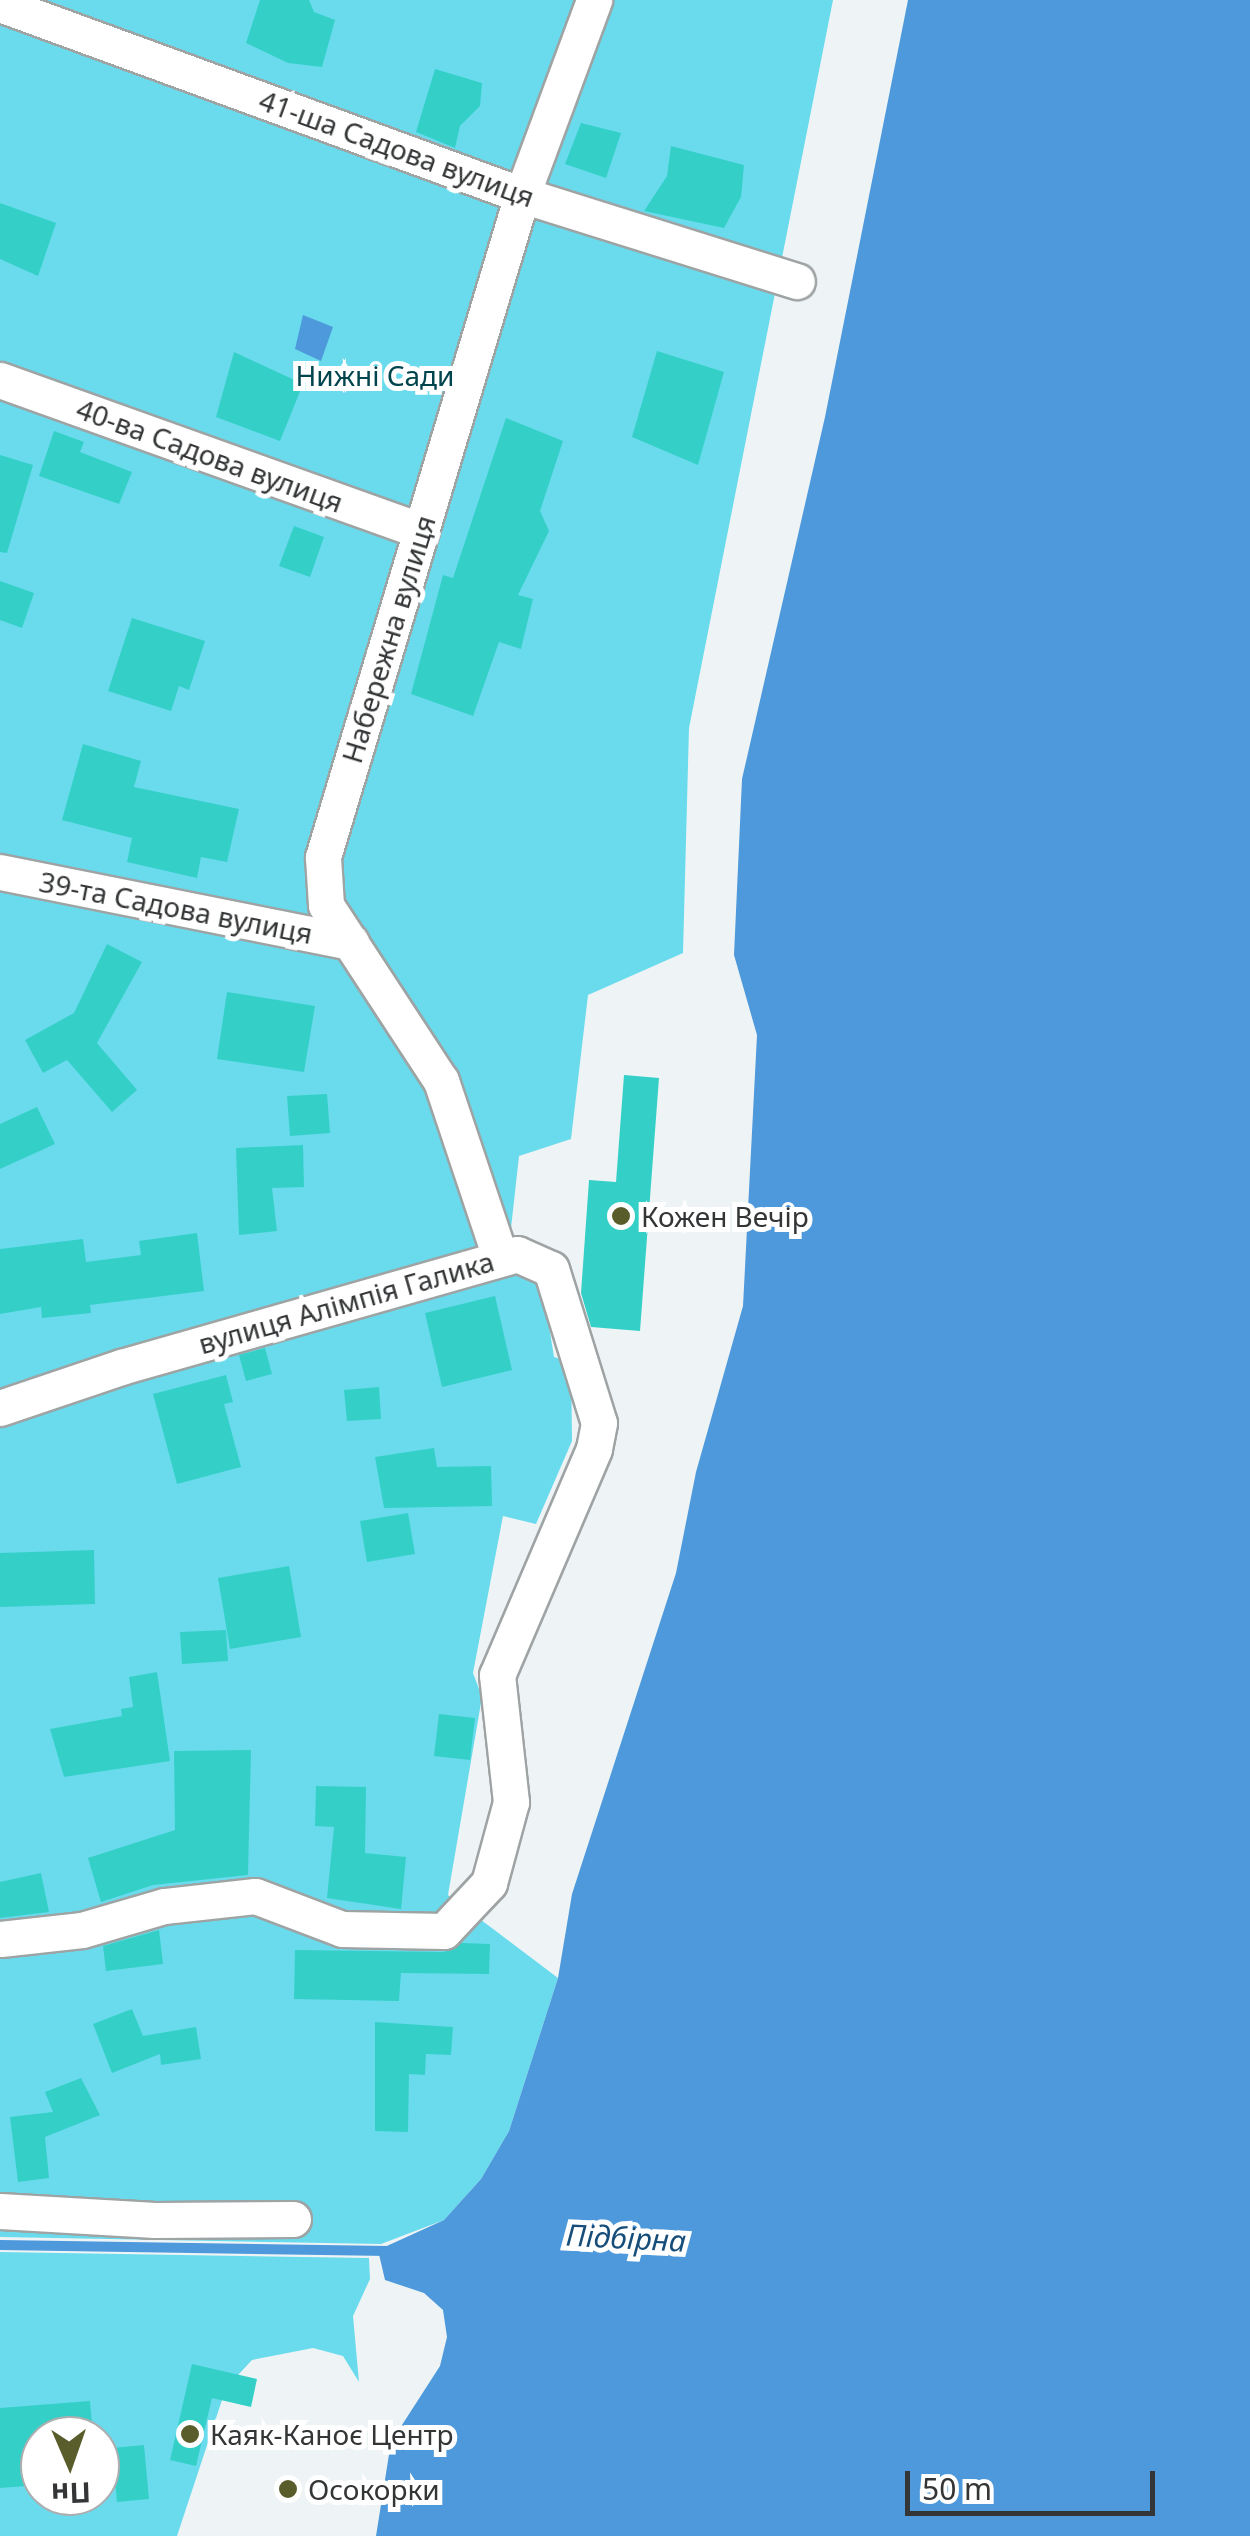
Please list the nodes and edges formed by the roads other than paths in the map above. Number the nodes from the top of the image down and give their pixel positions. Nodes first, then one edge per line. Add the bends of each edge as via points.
1 (594, 0) edge
2 (0, 4) edge
3 (522, 195) junction
4 (797, 281) dead end
5 (0, 380) edge
6 (420, 530) junction
7 (0, 872) edge
8 (351, 942) junction
9 (500, 1257) junction
10 (0, 1408) edge
11 (0, 1938) edge
12 (0, 2210) edge
13 (292, 2220) dead end

1 - 3 street, Набережна вулиця
2 - 3 street, 41-ша Садова вулиця
3 - 4 street, 41-ша Садова вулиця
3 - 6 street, Набережна вулиця
5 - 6 street, 40-ва Садова вулиця
6 - 8 street, Набережна вулиця via 322,857 326,905
7 - 8 street, 39-та Садова вулиця
8 - 9 street, Набережна вулиця via 441,1081
9 - 10 street, вулиця Алімпія Галика
9 - 11 street, вулиця Алімпія Галика via 517,1254 551,1269 599,1424 497,1675 511,1802 489,1884 444,1931 342,1929 255,1896 164,1906 82,1930
12 - 13 street

